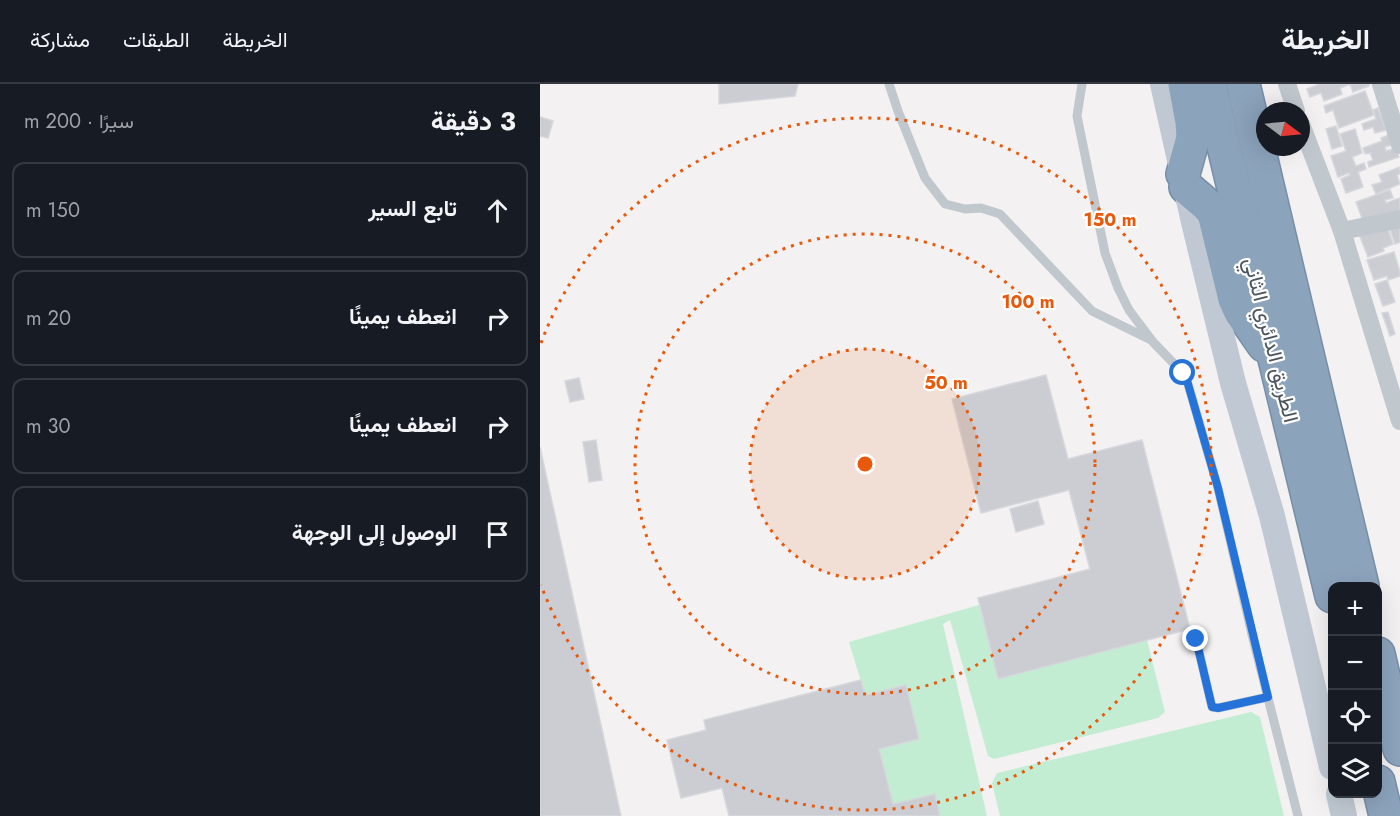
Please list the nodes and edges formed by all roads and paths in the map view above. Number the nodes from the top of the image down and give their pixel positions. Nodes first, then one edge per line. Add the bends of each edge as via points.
1 (889, 84) edge
2 (1082, 84) edge
3 (1163, 84) edge
4 (1185, 84) edge
5 (1209, 84) edge
6 (1243, 84) edge
7 (1287, 84) edge
8 (1381, 84) edge
9 (1293, 102) edge
10 (1399, 140) edge
11 (1310, 147) edge
12 (1185, 181) junction
13 (1400, 219) edge
14 (1342, 231) junction
15 (1154, 342) junction
16 (1276, 361) junction
17 (1400, 421) edge
18 (1329, 582) edge
19 (1361, 582) edge
20 (1196, 639) dead end
21 (1382, 675) edge
22 (1268, 697) junction
23 (1400, 749) edge
24 (1328, 750) edge
25 (1340, 798) edge
26 (1381, 798) edge
27 (1298, 816) edge
28 (1344, 816) edge
29 (1386, 816) edge

1 - 15 lane via 924,178 945,204 1000,214 1092,311
2 - 15 lane via 1077,116 1105,253 1129,310
3 - 12 street
4 - 12 highway via 1193,138
5 - 16 highway, الطريق الدائري الثاني
6 - 19 highway, الطريق الدائري الثاني
7 - 9 street
8 - 10 street
11 - 14 street
12 - 16 highway via 1214,213 1235,298
12 - 24 street
13 - 14 street
14 - 17 street
15 - 22 lane via 1183,373 1188,384 1218,488
16 - 18 highway, الطريق الدائري الثاني
20 - 22 lane via 1212,707
21 - 23 highway
22 - 27 lane
25 - 28 street
26 - 29 highway

